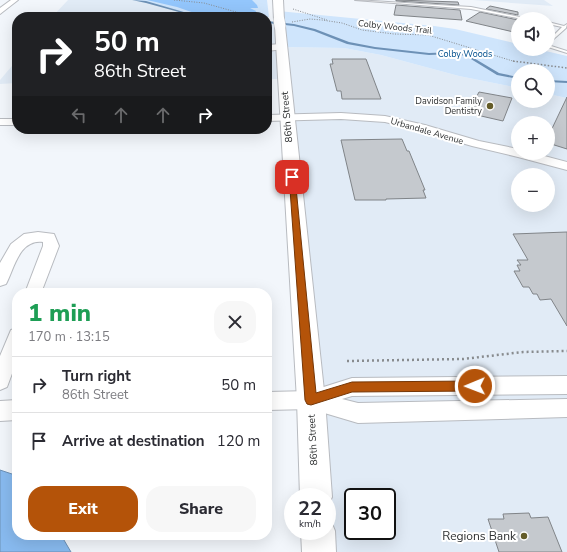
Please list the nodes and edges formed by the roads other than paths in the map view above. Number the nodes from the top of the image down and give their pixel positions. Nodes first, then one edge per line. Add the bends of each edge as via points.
1 (15, 0) edge
2 (278, 0) edge
3 (357, 0) edge
4 (0, 12) edge
5 (511, 16) edge
6 (555, 24) edge
7 (566, 26) edge
8 (555, 37) edge
9 (274, 47) edge
10 (555, 47) edge
11 (567, 52) edge
12 (272, 118) edge
13 (287, 118) junction
14 (0, 122) edge
15 (12, 122) edge
16 (511, 152) edge
17 (544, 160) edge
18 (567, 166) edge
19 (0, 280) edge
20 (35, 288) edge
21 (12, 349) edge
22 (0, 381) edge
23 (567, 385) edge
24 (311, 400) junction
25 (272, 401) edge
26 (567, 408) edge
27 (12, 410) edge
28 (0, 411) edge
29 (316, 488) edge
30 (318, 540) edge
31 (319, 552) edge

1 - 4 street
2 - 9 main road, 86th Street via 282,23
3 - 5 lane via 470,8
6 - 7 lane
7 - 8 lane
9 - 13 main road, 86th Street
10 - 11 lane
12 - 13 street, Urbandale Avenue
13 - 16 street, Urbandale Avenue via 341,116 385,119
13 - 24 main road, 86th Street
14 - 15 street
17 - 18 street, Urbandale Avenue
19 - 20 street via 16,246 32,237 49,238 51,246
21 - 22 street
23 - 24 street via 352,387
24 - 25 street
24 - 26 street via 358,413
24 - 29 main road, 86th Street
27 - 28 street
30 - 31 main road

